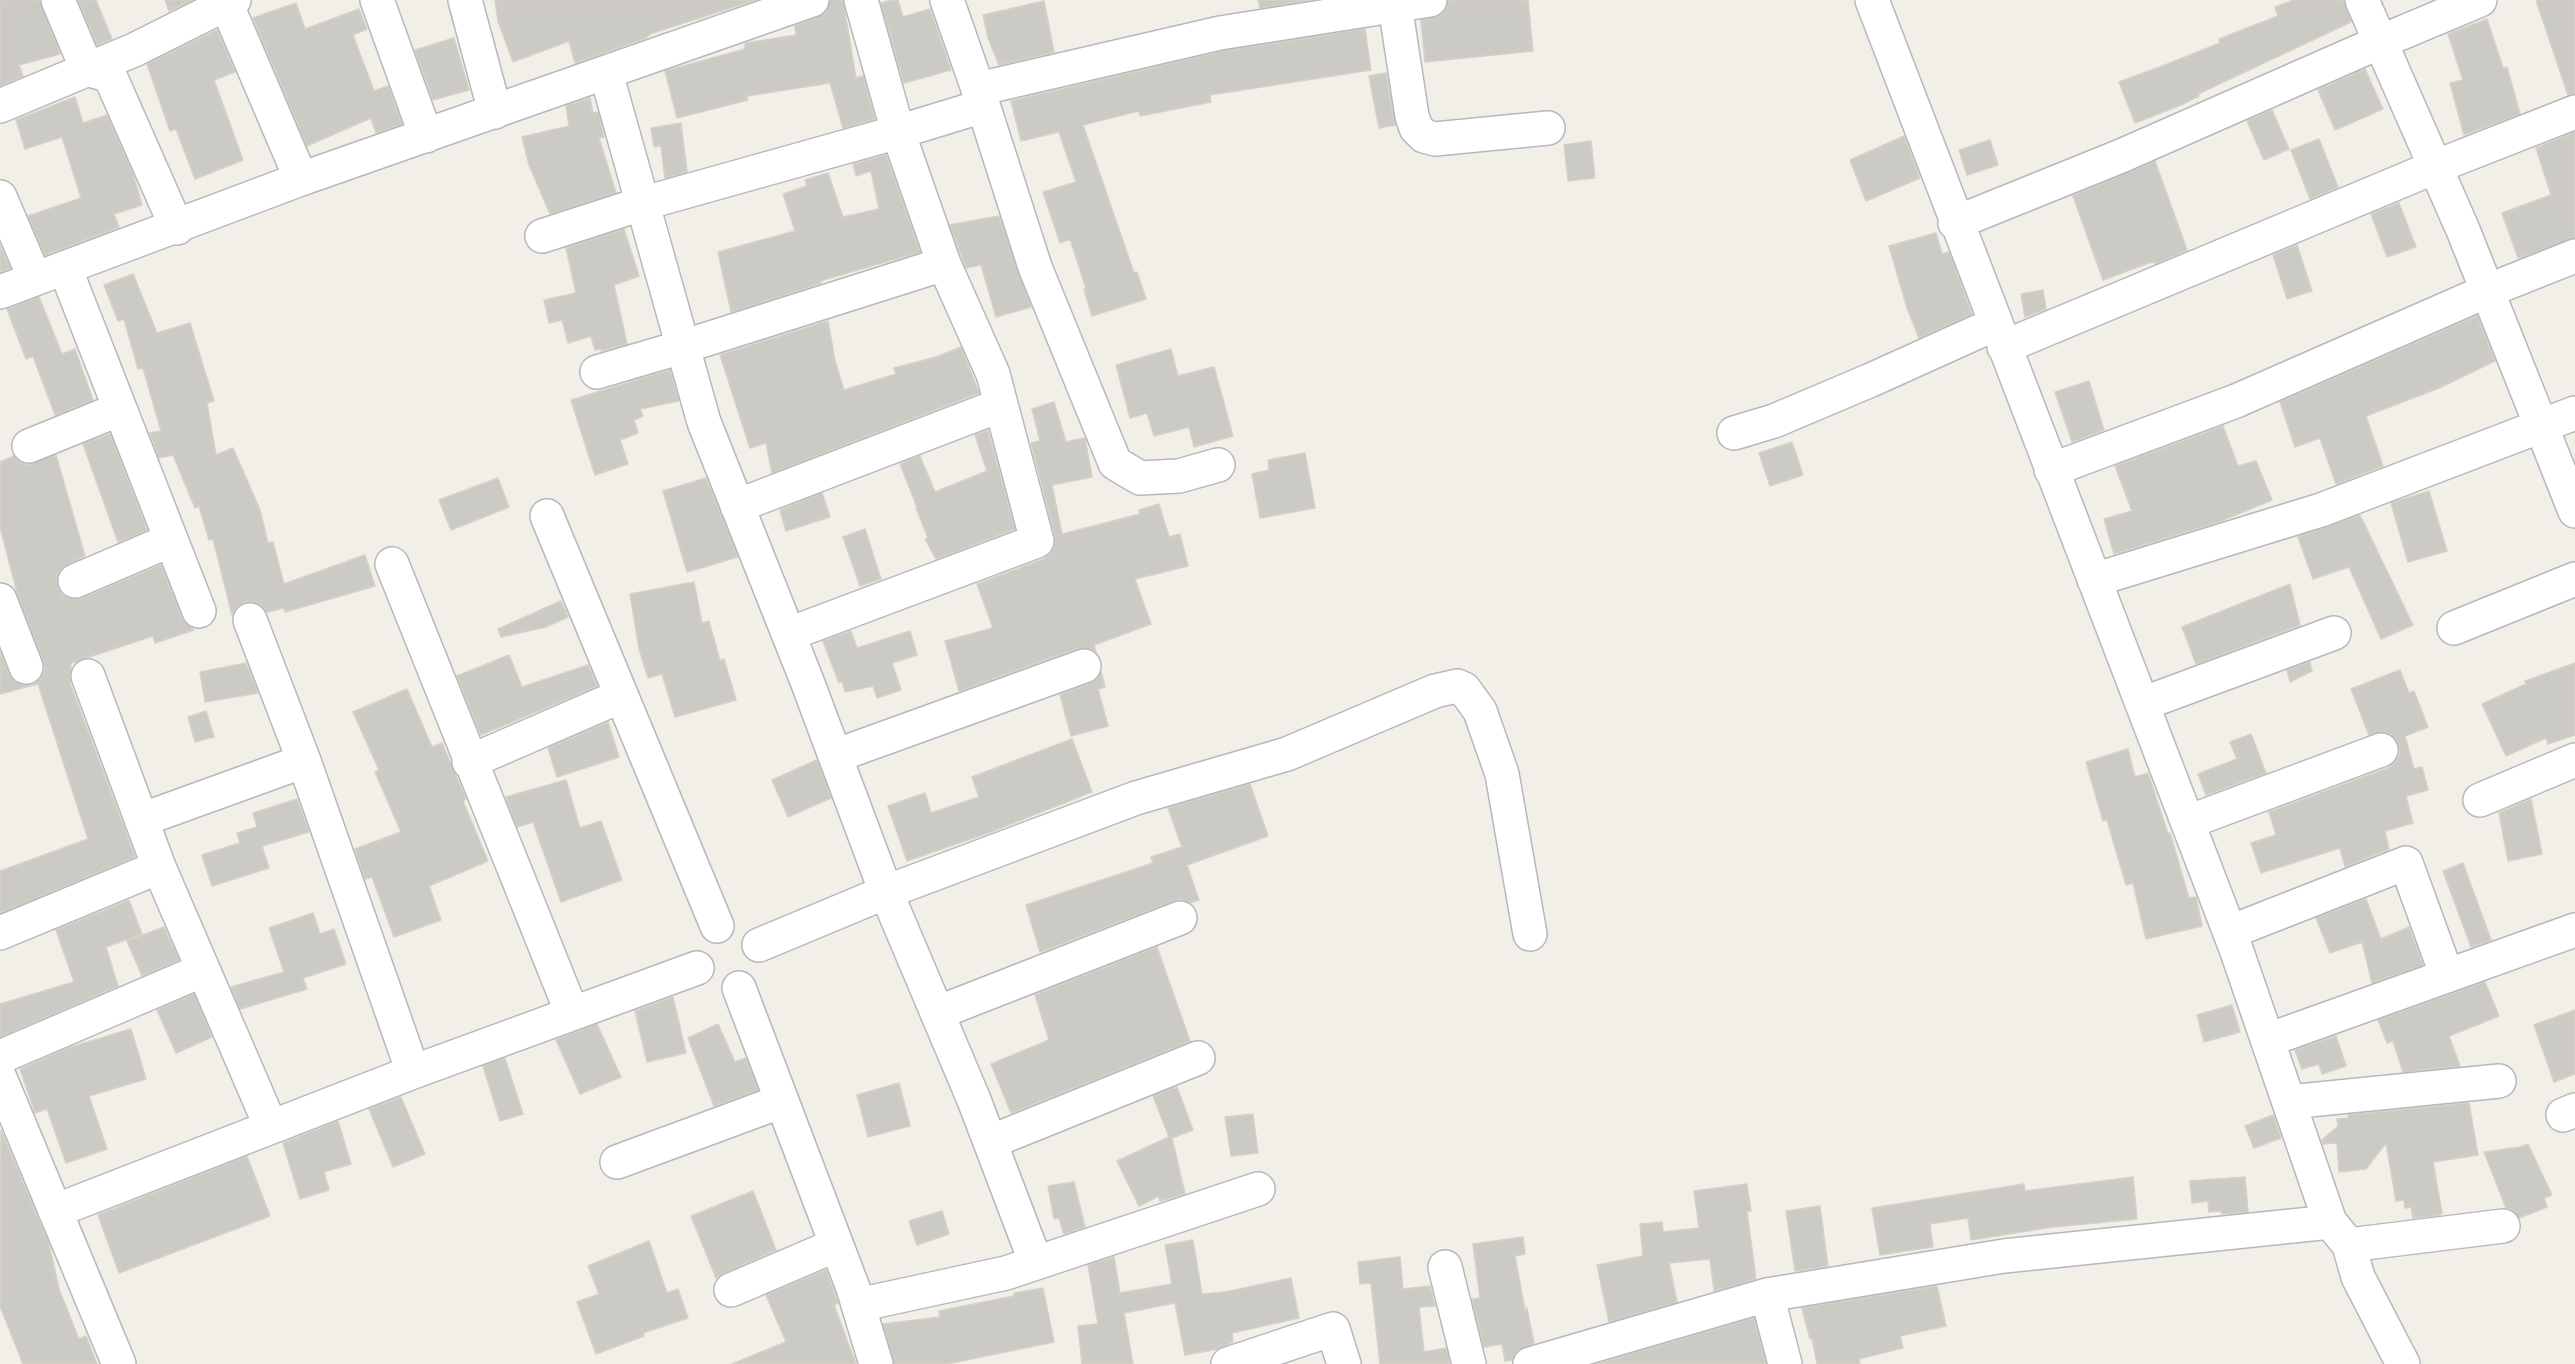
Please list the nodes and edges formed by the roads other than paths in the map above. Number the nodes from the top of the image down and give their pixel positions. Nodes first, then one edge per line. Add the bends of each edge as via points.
1 (58, 0) edge
2 (376, 0) edge
3 (465, 0) edge
4 (812, 0) edge
5 (861, 0) edge
6 (947, 0) edge
7 (1430, 0) edge
8 (1872, 0) edge
9 (2362, 0) edge
10 (2480, 0) edge
11 (230, 2) edge
12 (1374, 5) edge
13 (2380, 42) junction
14 (87, 69) junction
15 (606, 73) junction
16 (981, 98) junction
17 (0, 106) edge
18 (495, 112) junction
19 (2575, 112) edge
20 (1548, 128) dead end
21 (898, 132) junction
22 (426, 136) junction
23 (2435, 166) junction
24 (301, 179) junction
25 (0, 197) edge
26 (641, 204) junction
27 (1955, 223) junction
28 (177, 228) junction
29 (542, 236) dead end
30 (2575, 256) edge
31 (944, 264) junction
32 (65, 268) junction
33 (35, 279) junction
34 (2487, 291) junction
35 (0, 292) edge
36 (1999, 335) junction
37 (682, 347) junction
38 (597, 372) dead end
39 (1001, 405) junction
40 (120, 409) junction
41 (2575, 413) edge
42 (2542, 427) junction
43 (1734, 433) dead end
44 (29, 446) dead end
45 (1218, 465) dead end
46 (2051, 470) junction
47 (737, 506) junction
48 (2575, 511) edge
49 (547, 516) dead end
50 (171, 540) junction
51 (392, 564) dead end
52 (2575, 579) edge
53 (2094, 580) junction
54 (75, 581) dead end
55 (0, 600) edge
56 (199, 612) dead end
57 (250, 620) dead end
58 (2454, 628) dead end
59 (2334, 633) dead end
60 (789, 634) junction
61 (1084, 666) dead end
62 (27, 667) dead end
63 (88, 676) dead end
64 (621, 696) junction
65 (2142, 704) junction
66 (2381, 750) dead end
67 (835, 756) junction
68 (2575, 760) edge
69 (304, 761) junction
70 (470, 762) junction
71 (2480, 800) dead end
72 (141, 820) junction
73 (2188, 822) junction
74 (159, 867) junction
75 (886, 892) junction
76 (1180, 918) dead end
77 (717, 926) junction
78 (2575, 930) edge
79 (2230, 932) junction
80 (0, 933) edge
81 (1530, 934) dead end
82 (759, 945) junction
83 (697, 968) junction
84 (203, 970) junction
85 (2447, 976) junction
86 (739, 988) junction
87 (572, 1012) junction
88 (937, 1013) junction
89 (2268, 1040) junction
90 (0, 1057) edge
91 (1198, 1058) dead end
92 (413, 1072) junction
93 (0, 1077) edge
94 (2499, 1081) dead end
95 (782, 1101) junction
96 (2289, 1102) junction
97 (271, 1127) junction
98 (12, 1141) edge
99 (990, 1142) junction
100 (617, 1162) dead end
101 (1258, 1189) dead end
102 (55, 1211) junction
103 (2503, 1226) dead end
104 (2339, 1234) junction
105 (836, 1245) junction
106 (1036, 1263) junction
107 (1445, 1267) dead end
108 (731, 1290) dead end
109 (1767, 1295) junction
110 (858, 1305) junction
111 (119, 1364) edge
112 (876, 1364) edge
113 (1228, 1364) edge
114 (1344, 1364) edge
115 (1469, 1364) edge
116 (1530, 1364) edge
117 (1785, 1364) edge
118 (2403, 1364) edge

1 - 14 street
2 - 22 street
3 - 18 street
4 - 15 street
5 - 21 street
6 - 16 street
7 - 12 street
8 - 27 street
9 - 13 street
10 - 13 street
11 - 14 street
11 - 24 street
12 - 16 street via 1221,33
12 - 20 street via 1416,129 1424,136 1434,139
13 - 23 street
13 - 27 street via 2121,156
14 - 17 street
14 - 28 street via 110,76
15 - 18 street
15 - 26 street
16 - 21 street
16 - 45 street via 1035,267 1115,464 1140,478 1179,476
18 - 22 street
19 - 23 street
21 - 26 street
21 - 31 street
22 - 24 street
23 - 34 street
23 - 36 street
24 - 28 street
25 - 33 street
26 - 29 street
26 - 37 street
27 - 36 street
28 - 32 street
30 - 34 street
31 - 37 street
31 - 39 street via 993,374
32 - 33 street
32 - 40 street
33 - 35 street
34 - 42 street
34 - 46 street via 2236,401
36 - 43 street
36 - 46 street
37 - 38 street
37 - 47 street via 704,422
39 - 47 street
39 - 60 street via 1037,541
40 - 44 street
40 - 50 street
41 - 42 street
42 - 48 street
42 - 53 street via 2321,510
46 - 53 street
47 - 60 street
49 - 64 street
50 - 54 street
50 - 56 street
51 - 70 street
52 - 58 street
53 - 65 street
55 - 62 street
57 - 69 street
59 - 65 street
60 - 67 street
61 - 67 street
63 - 72 street
64 - 70 street
64 - 77 street
65 - 73 street
66 - 73 street
67 - 75 street
68 - 71 street
69 - 72 street
69 - 92 street
70 - 87 street
72 - 74 street
73 - 79 street
74 - 80 street
74 - 84 street
75 - 81 street via 1136,798 1287,754 1435,691 1457,686 1464,689 1480,711 1502,774
75 - 82 street
75 - 88 street
76 - 88 street
77 - 82 street via 737,925 754,936
77 - 83 street via 708,930 696,947
78 - 85 street
79 - 85 street via 2406,863
79 - 89 street
82 - 86 street via 761,956 756,976
83 - 86 street via 709,984 729,990
83 - 87 street
84 - 90 street
84 - 97 street
85 - 89 street
86 - 95 street
87 - 92 street
88 - 99 street
89 - 96 street
91 - 99 street
92 - 97 street
93 - 98 street
94 - 96 street
95 - 100 street
95 - 105 street
96 - 104 street
97 - 102 street
98 - 102 street
99 - 106 street
101 - 106 street
102 - 111 street
103 - 104 street
104 - 109 street via 2004,1256
104 - 118 street
105 - 108 street
105 - 110 street
106 - 110 street
107 - 115 street
109 - 116 street
109 - 117 street
110 - 112 street
113 - 114 street via 1333,1329

